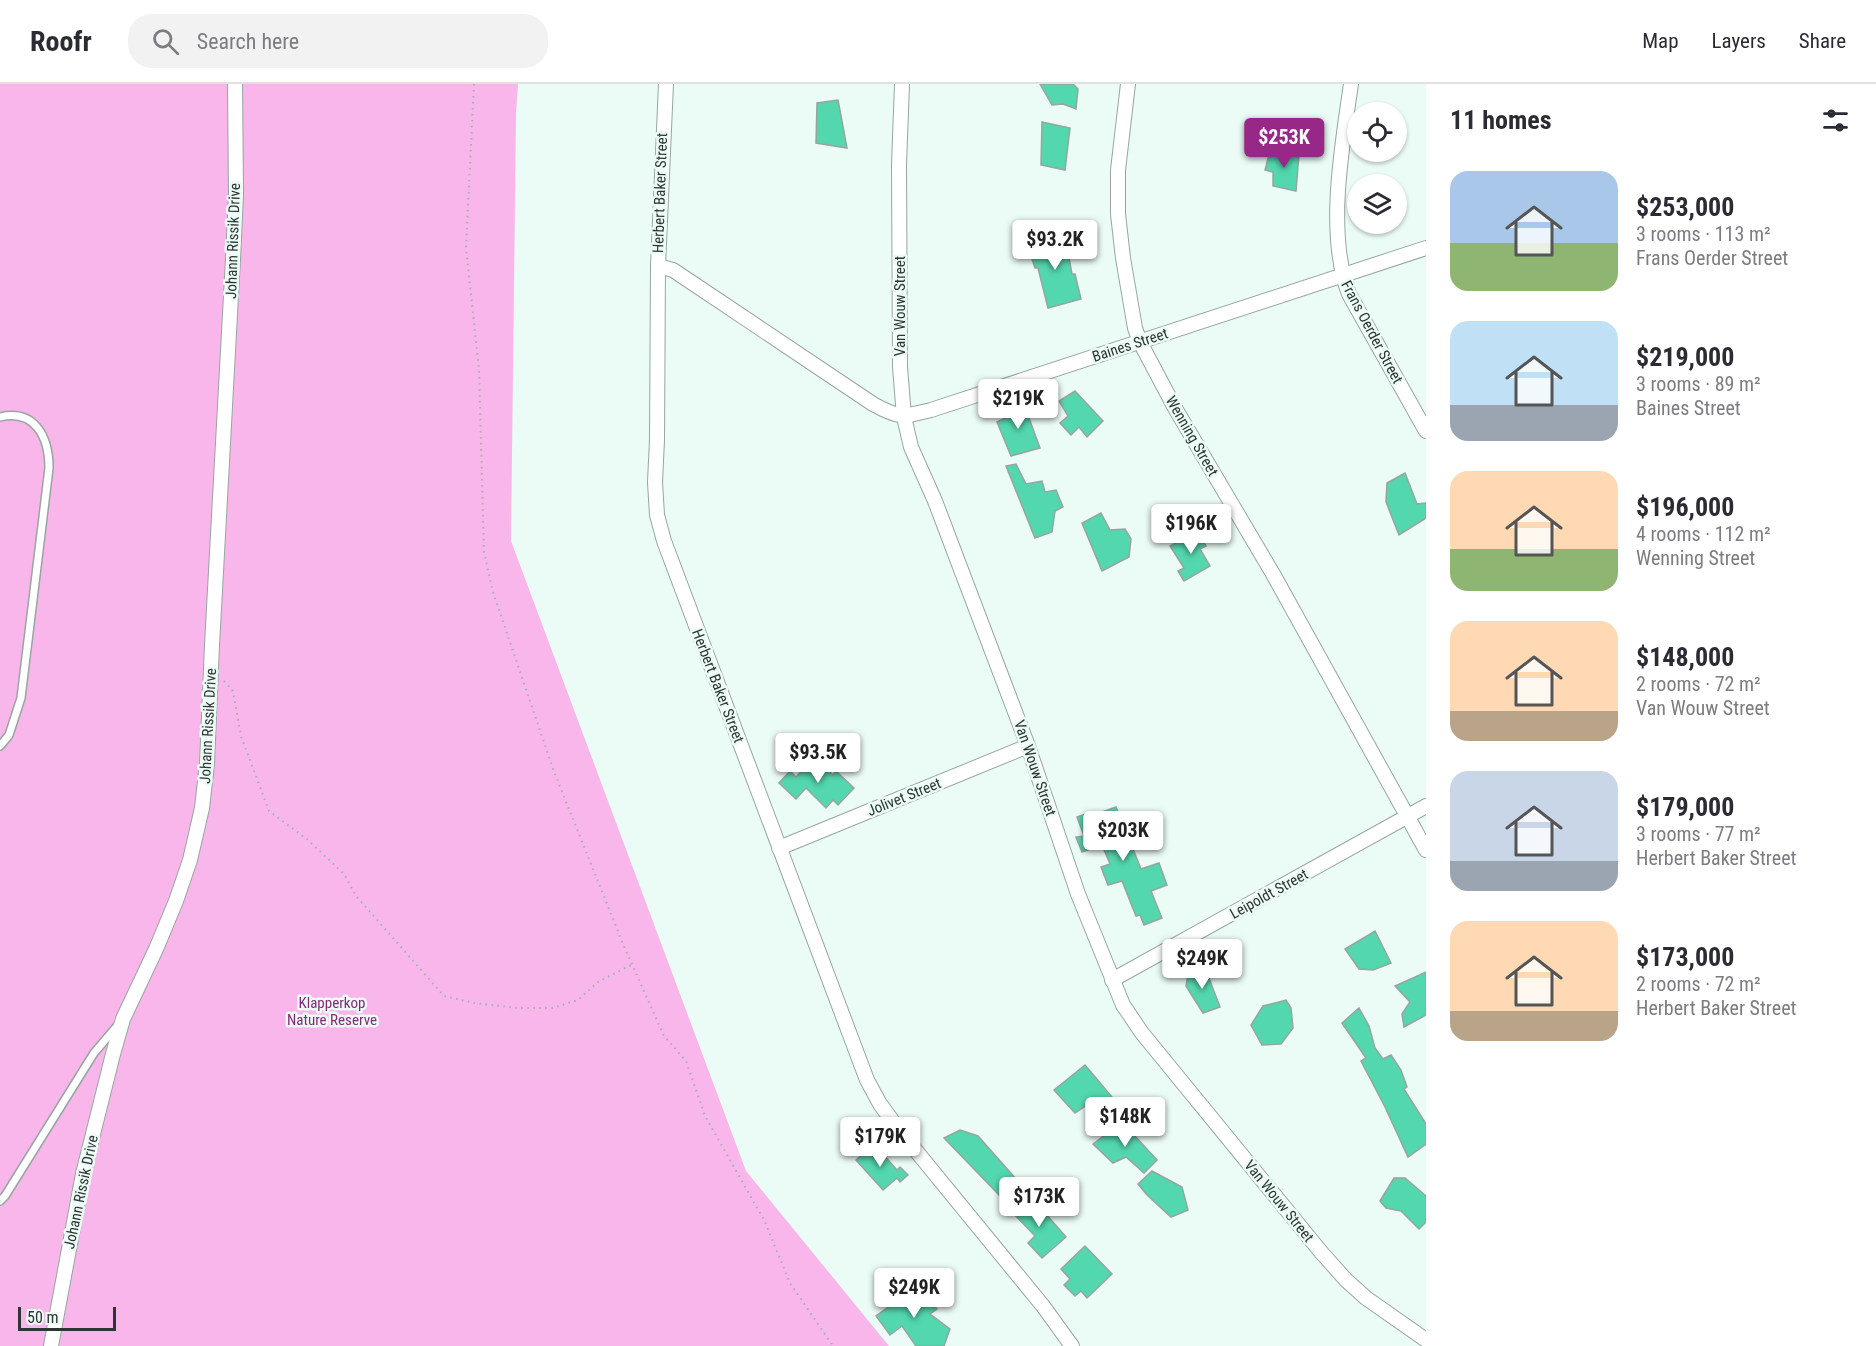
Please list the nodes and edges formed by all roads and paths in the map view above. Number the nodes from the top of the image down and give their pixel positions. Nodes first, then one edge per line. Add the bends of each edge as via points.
1 (235, 84) edge
2 (474, 84) edge
3 (666, 84) edge
4 (902, 84) edge
5 (1128, 84) edge
6 (1351, 84) edge
7 (1426, 248) edge
8 (658, 266) junction
9 (1342, 276) junction
10 (1140, 342) junction
11 (0, 417) edge
12 (903, 417) junction
13 (1426, 431) edge
14 (220, 677) dead end
15 (0, 746) edge
16 (1028, 746) junction
17 (1426, 806) edge
18 (1407, 817) junction
19 (779, 848) junction
20 (1426, 850) edge
21 (633, 964) junction
22 (1112, 980) junction
23 (123, 1019) junction
24 (0, 1201) edge
25 (1426, 1340) edge
26 (51, 1346) edge
27 (833, 1346) edge
28 (1072, 1346) edge

1 - 23 street, Johann Rissik Drive via 236,194 202,808 190,860 156,949
2 - 21 path via 466,248 479,369 484,552 493,592 553,769
3 - 8 street, Herbert Baker Street
4 - 12 street, Van Wouw Street
5 - 10 street, Wenning Street via 1118,170 1119,214 1123,258
6 - 9 street, Frans Oerder Street via 1338,216
7 - 9 street, Baines Street
8 - 12 street via 674,270 873,404
8 - 19 street, Herbert Baker Street via 657,515
9 - 10 street, Baines Street
9 - 13 street, Frans Oerder Street
10 - 12 street, Baines Street
10 - 18 street, Wenning Street
11 - 15 lane via 17,415 34,424 49,456 21,698 9,735
12 - 16 street, Van Wouw Street via 911,447
14 - 21 path via 233,691 241,736 269,811 344,874 356,896 444,996 507,1007 553,1008 578,1000 598,982
16 - 19 street, Jolivet Street
16 - 22 street, Van Wouw Street
17 - 18 street, Leipoldt Street
18 - 20 street, Wenning Street
18 - 22 street, Leipoldt Street
19 - 28 street, Herbert Baker Street via 867,1080 880,1104
21 - 27 path via 664,1036 686,1061 705,1116 764,1220 790,1283
22 - 25 street, Van Wouw Street via 1142,1033 1346,1280
23 - 24 lane via 94,1053
23 - 26 street, Johann Rissik Drive via 83,1174

